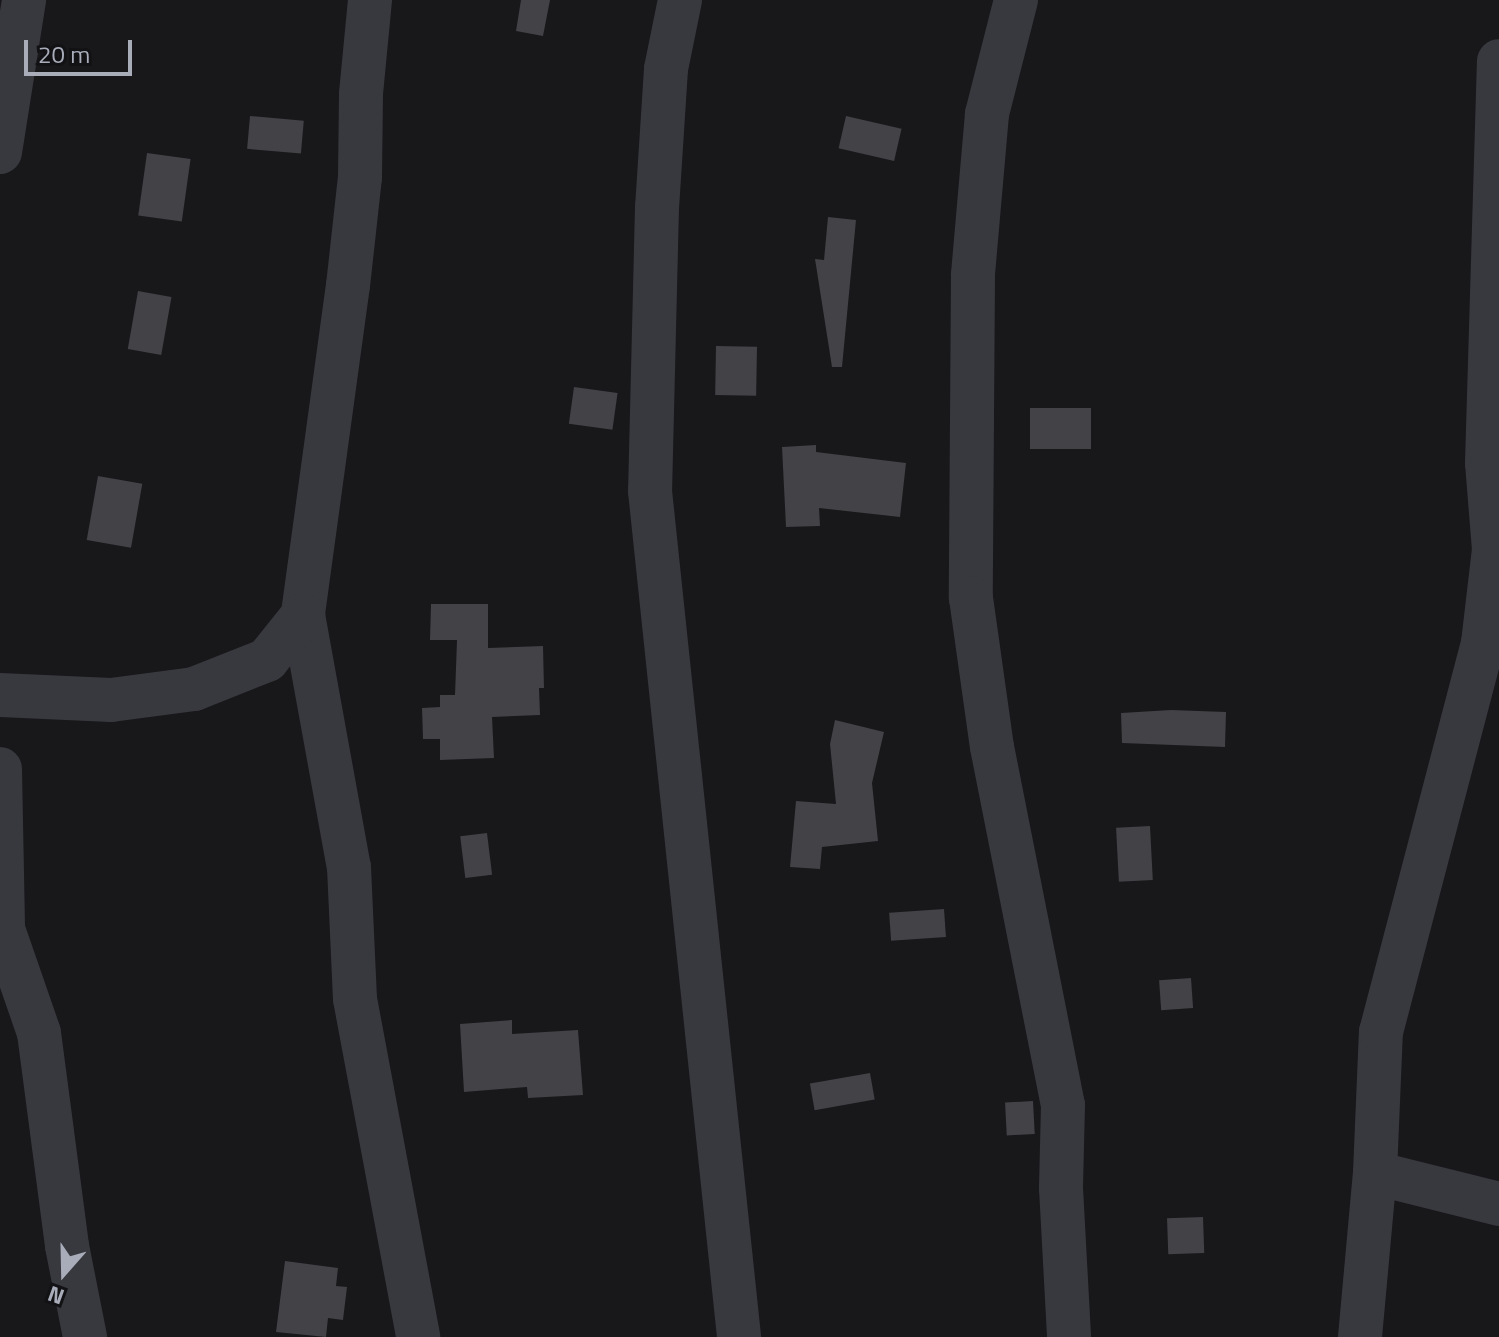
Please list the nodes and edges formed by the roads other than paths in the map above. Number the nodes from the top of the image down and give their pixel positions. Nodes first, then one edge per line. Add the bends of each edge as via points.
1 (24, 0) edge
2 (370, 0) edge
3 (680, 0) edge
4 (1016, 0) edge
5 (1499, 61) edge
6 (0, 152) edge
7 (1493, 465) edge
8 (303, 615) junction
9 (0, 695) edge
10 (0, 769) edge
11 (1375, 1173) junction
12 (1499, 1204) edge
13 (85, 1337) edge
14 (418, 1337) edge
15 (739, 1337) edge
16 (1069, 1337) edge
17 (1360, 1337) edge

1 - 6 street
2 - 8 street via 360,177
3 - 15 street via 666,69 657,207 650,491
4 - 16 street via 987,114 973,275 971,598 994,761 1063,1105 1061,1188
5 - 7 street
7 - 11 street via 1494,550 1483,643 1381,1032
8 - 9 street via 267,660 194,689 111,700
8 - 14 street via 349,867 355,999
10 - 13 street via 3,929 39,1033 67,1246
11 - 12 street
11 - 17 street

